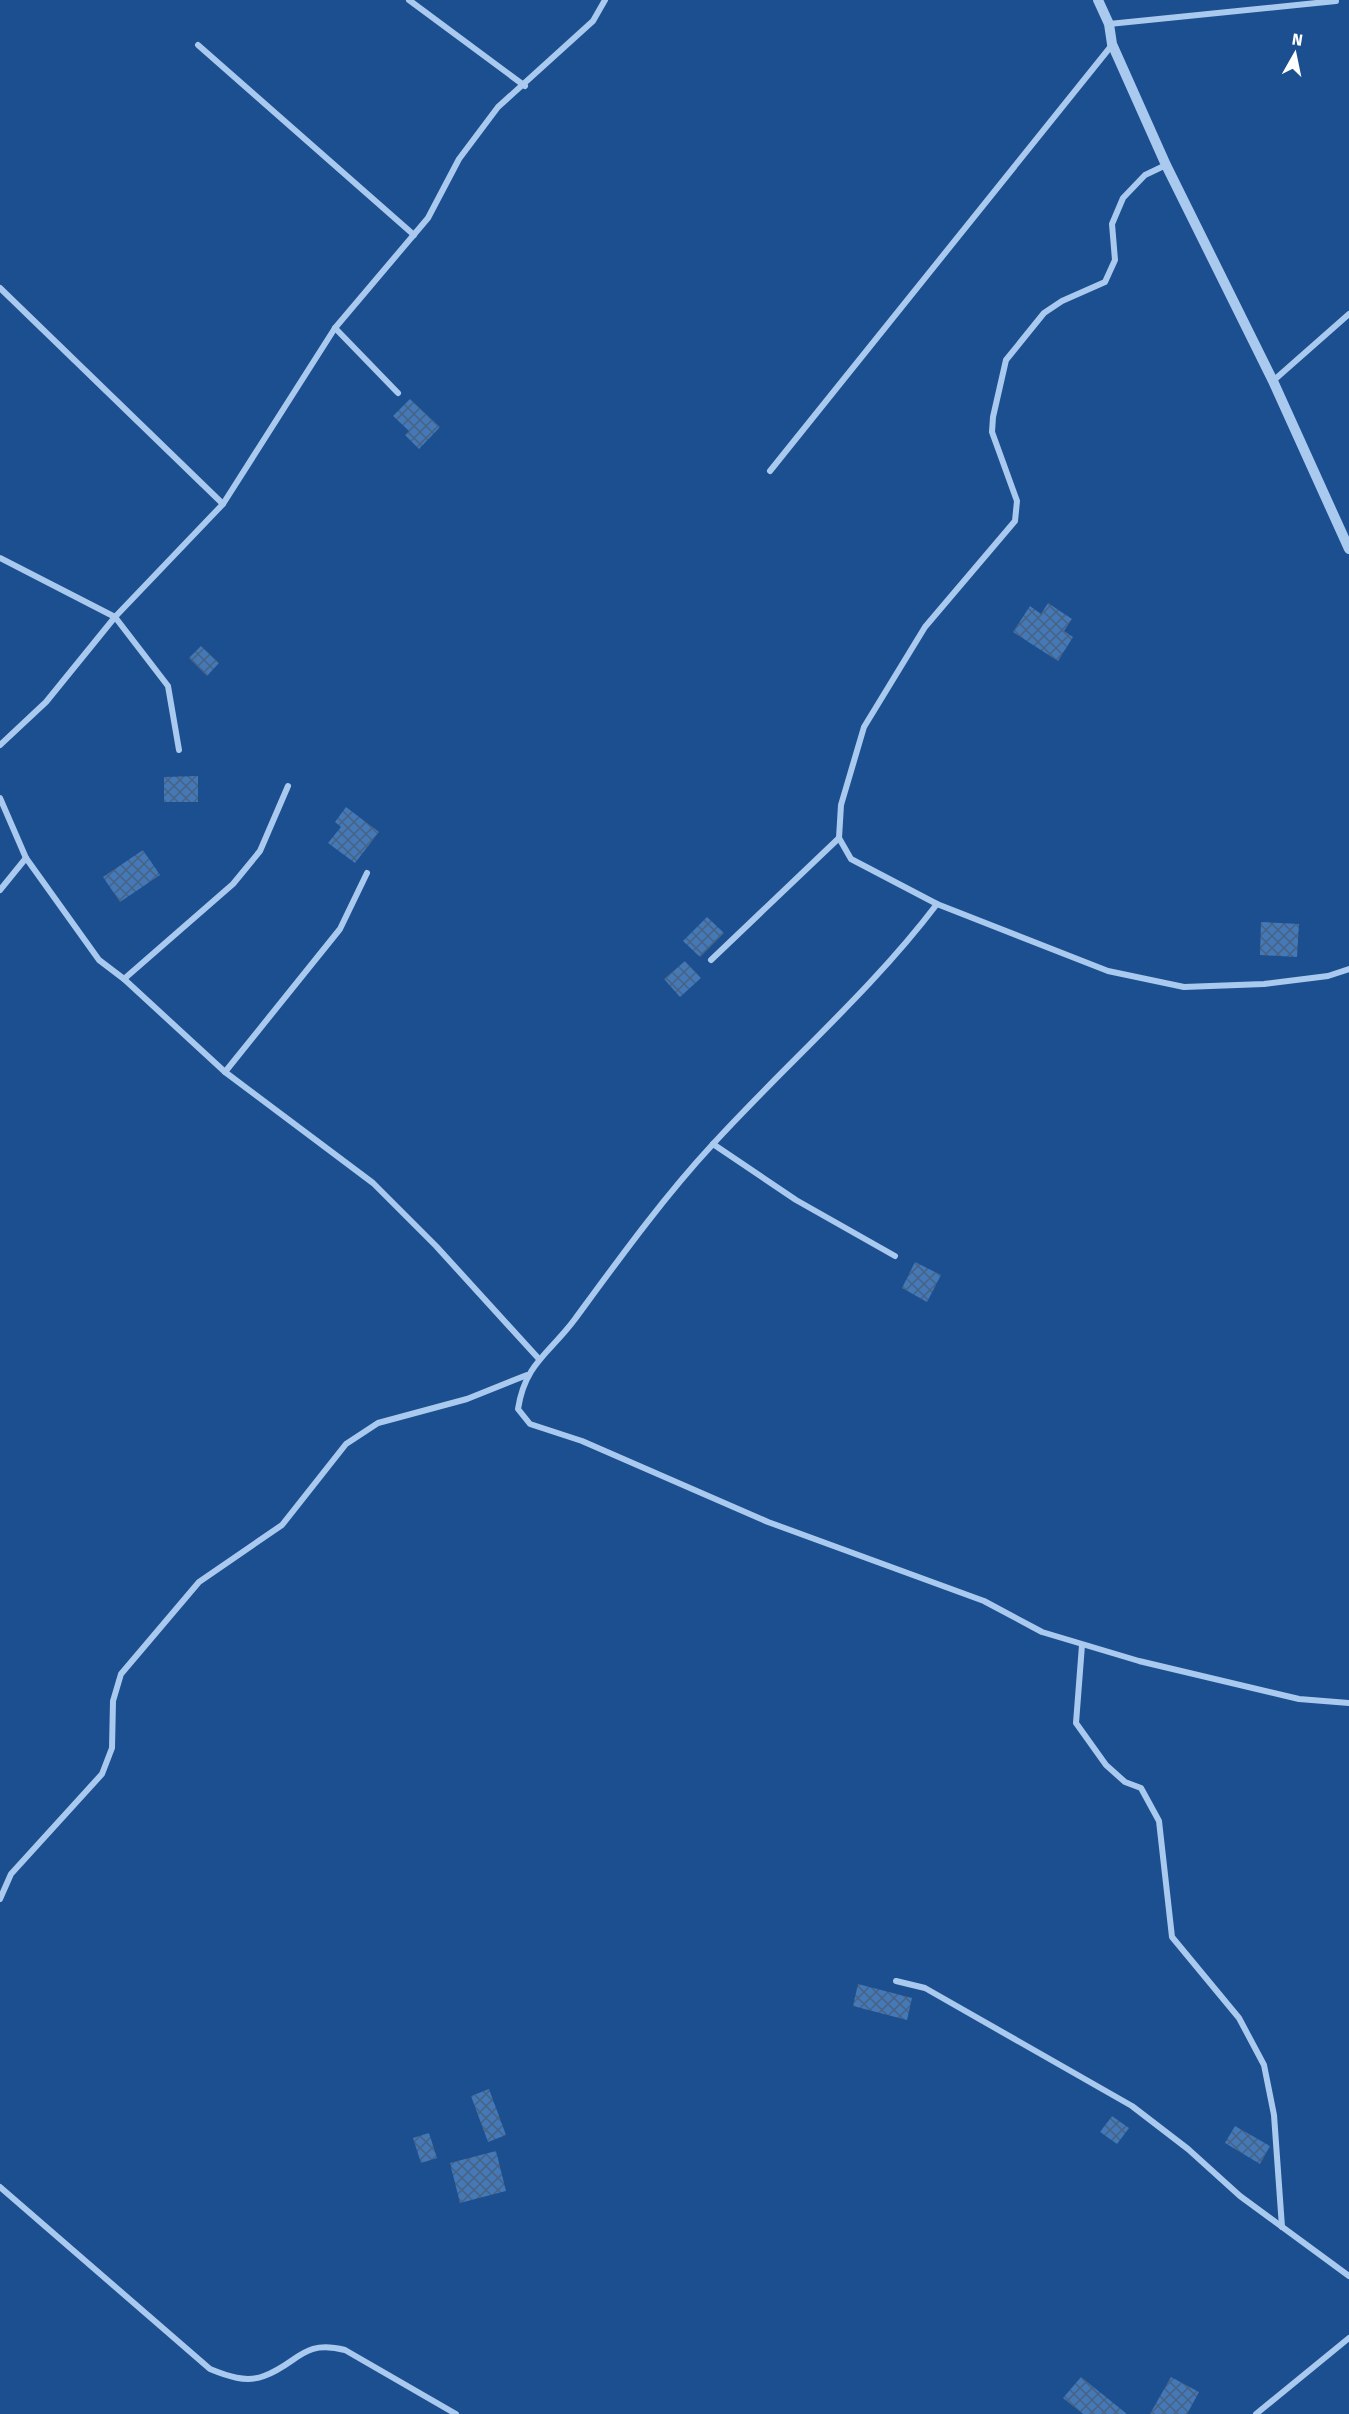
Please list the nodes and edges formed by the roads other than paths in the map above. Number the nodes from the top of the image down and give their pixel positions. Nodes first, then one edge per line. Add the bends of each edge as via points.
1 (409, 0) edge
2 (606, 0) edge
3 (1098, 0) edge
4 (1335, 1) edge
5 (1110, 24) junction
6 (1112, 44) junction
7 (198, 45) dead end
8 (525, 86) junction
9 (1166, 165) junction
10 (414, 235) junction
11 (0, 288) edge
12 (1349, 314) edge
13 (335, 328) junction
14 (1274, 381) junction
15 (398, 393) dead end
16 (770, 471) dead end
17 (223, 504) junction
18 (1349, 549) edge
19 (0, 558) edge
20 (115, 617) junction
21 (0, 745) edge
22 (179, 750) dead end
23 (288, 786) dead end
24 (0, 798) edge
25 (840, 838) junction
26 (26, 858) junction
27 (367, 873) dead end
28 (0, 890) edge
29 (937, 904) junction
30 (711, 960) dead end
31 (1349, 969) edge
32 (124, 979) junction
33 (225, 1072) junction
34 (712, 1144) junction
35 (896, 1256) dead end
36 (539, 1359) junction
37 (527, 1375) junction
38 (1082, 1646) junction
39 (1349, 1702) edge
40 (0, 1899) edge
41 (896, 1981) dead end
42 (0, 2187) edge
43 (1282, 2227) junction
44 (1349, 2276) edge
45 (1349, 2338) edge
46 (456, 2414) edge
47 (1256, 2414) edge

1 - 8 street
2 - 8 street via 593,21
3 - 5 street
4 - 5 street
5 - 6 street
6 - 9 street
6 - 16 street
7 - 10 street
8 - 10 street via 498,107 459,159 428,218
9 - 14 street
9 - 25 street via 1146,175 1124,198 1112,224 1115,260 1105,282 1044,313 1006,360 992,432 1017,501 1015,521 925,627 864,727 841,805
10 - 13 street
11 - 17 street
12 - 14 street
13 - 15 street
13 - 17 street
14 - 18 street
17 - 20 street
19 - 20 street
20 - 21 street via 46,702
20 - 22 street via 168,686
23 - 32 street via 260,851 233,884
24 - 26 street
25 - 29 street via 851,859
25 - 30 street
26 - 28 street
26 - 32 street via 99,960
27 - 33 street via 340,929
29 - 31 street via 1108,971 1184,987 1264,984 1328,976
29 - 34 street via 905,946
32 - 33 street
33 - 36 street via 373,1183
34 - 35 street via 796,1200
34 - 36 street via 637,1235 559,1340
36 - 37 street
37 - 38 street via 518,1409 530,1424 582,1441 768,1522 984,1600 1042,1632
37 - 40 street via 467,1399 378,1423 346,1444 282,1525 200,1582 121,1674 113,1701 112,1748 102,1774 11,1874
38 - 39 street via 1299,1699
38 - 43 street via 1076,1723 1106,1765 1125,1782 1141,1788 1159,1821 1172,1937 1239,2018 1264,2065 1274,2115
41 - 43 street via 925,1988 1132,2106
42 - 46 street via 210,2369 234,2378 263,2377 312,2348 330,2346 345,2350
43 - 44 street
45 - 47 street

